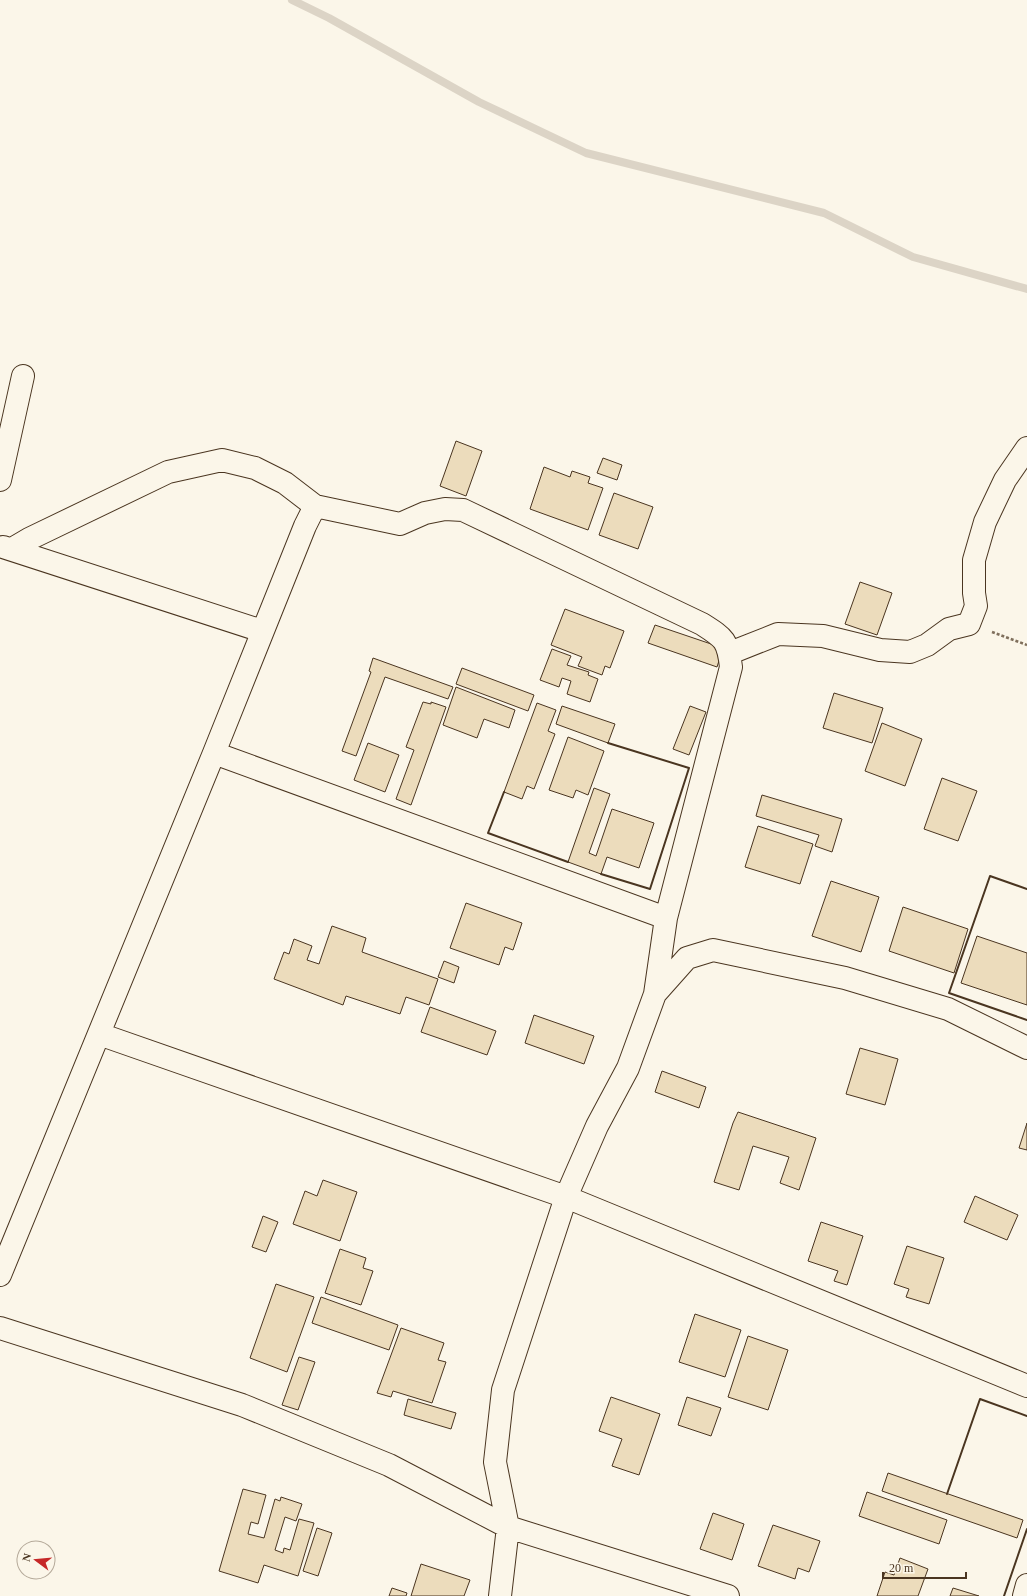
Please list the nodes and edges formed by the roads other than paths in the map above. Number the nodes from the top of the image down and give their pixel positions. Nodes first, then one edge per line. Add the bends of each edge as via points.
1 (23, 376) dead end
2 (1027, 448) edge
3 (0, 480) edge
4 (314, 506) junction
5 (6, 548) edge
6 (262, 631) junction
7 (730, 653) junction
8 (214, 753) junction
9 (666, 918) junction
10 (655, 994) junction
11 (99, 1034) junction
12 (1027, 1048) edge
13 (566, 1196) junction
14 (0, 1275) edge
15 (0, 1328) edge
16 (1027, 1386) edge
17 (508, 1527) junction
18 (1027, 1585) edge
19 (500, 1596) edge
20 (728, 1596) edge
21 (1024, 1596) edge

1 - 3 street
2 - 7 street via 1005,480 985,522 974,560 976,606 969,624 949,629 927,645 910,652 880,650 823,636 778,634
4 - 5 street via 285,483 255,468 222,460 168,472
4 - 6 street
4 - 7 street via 400,524 444,509 463,510 702,624 724,638
5 - 6 street
6 - 8 street
7 - 9 street via 731,667
8 - 9 street
8 - 11 street
9 - 10 street
10 - 12 street via 688,958 713,950 845,978 948,1009
10 - 13 street via 628,1068 597,1126
11 - 13 street
11 - 14 street
13 - 16 street
13 - 17 street via 503,1390 495,1462
15 - 17 street via 242,1404 389,1465
17 - 19 street
17 - 20 street
18 - 21 street

